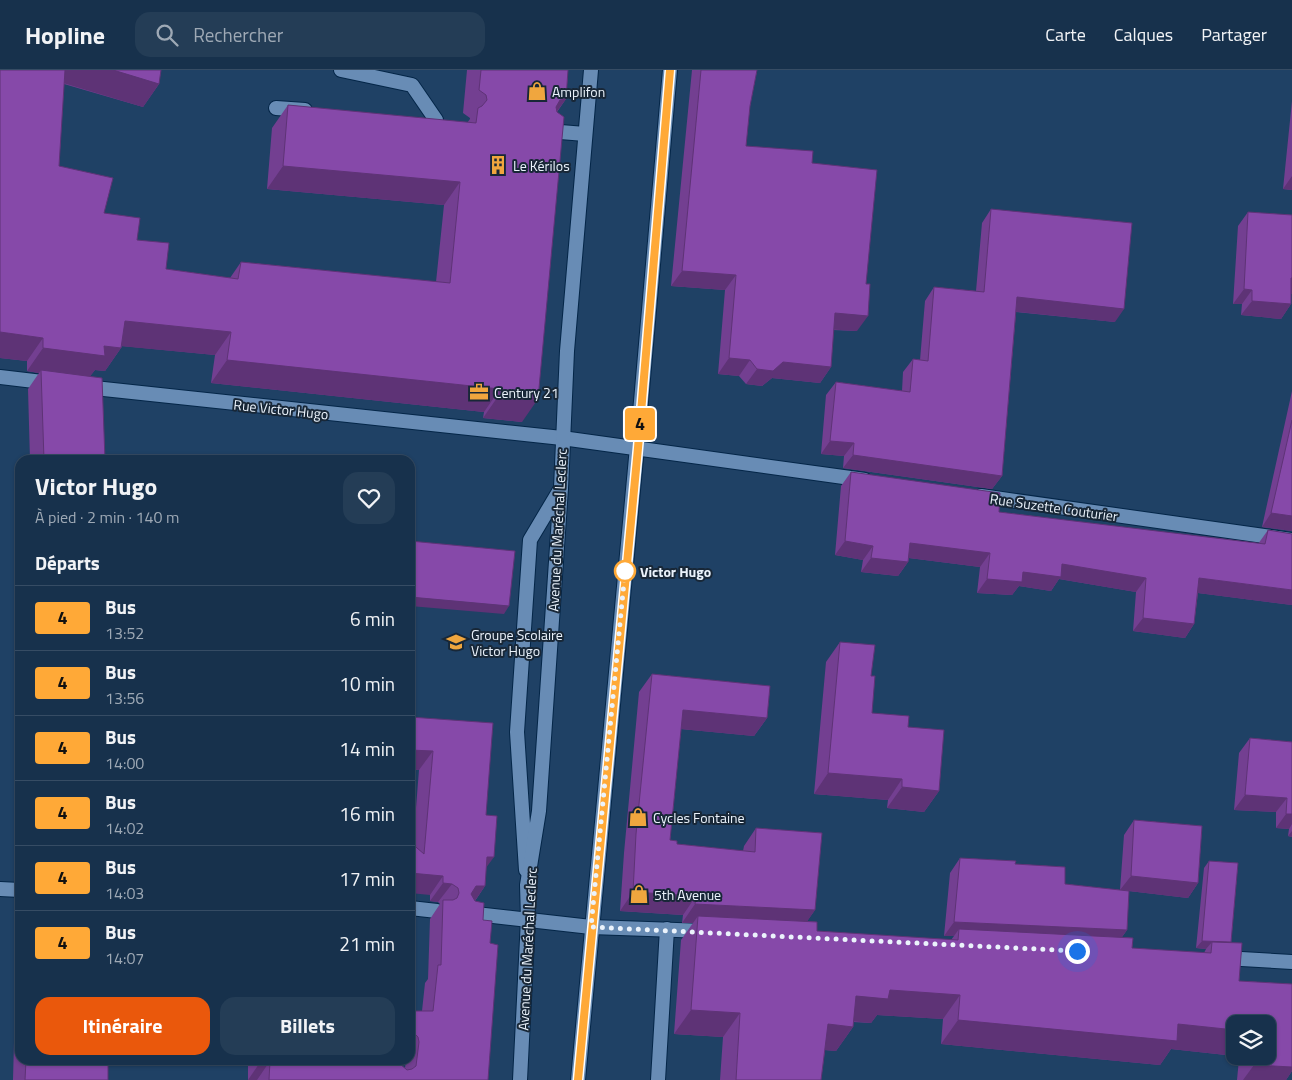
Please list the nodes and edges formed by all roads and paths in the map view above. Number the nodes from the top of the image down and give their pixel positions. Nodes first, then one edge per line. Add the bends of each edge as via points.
1 (341, 70) edge
2 (591, 70) edge
3 (670, 70) edge
4 (276, 108) dead end
5 (323, 111) edge
6 (417, 119) edge
7 (436, 120) junction
8 (454, 122) edge
9 (548, 131) edge
10 (585, 134) junction
11 (0, 377) edge
12 (562, 438) junction
13 (638, 448) junction
14 (879, 482) edge
15 (562, 488) junction
16 (967, 494) edge
17 (1292, 540) edge
18 (527, 885) junction
19 (0, 889) edge
20 (15, 890) edge
21 (415, 909) edge
22 (437, 911) dead end
23 (467, 913) edge
24 (528, 919) junction
25 (591, 927) junction
26 (667, 929) junction
27 (717, 932) edge
28 (1213, 958) edge
29 (1292, 962) edge
30 (520, 1080) edge
31 (578, 1080) edge
32 (658, 1080) edge

1 - 7 street via 412,85
2 - 10 street, Avenue du Maréchal Leclerc
3 - 13 street
4 - 5 street
6 - 7 street
7 - 8 street
9 - 10 street
10 - 12 street, Avenue du Maréchal Leclerc
11 - 12 street, Rue Victor Hugo
12 - 13 street, Rue Victor Hugo
12 - 15 street, Avenue du Maréchal Leclerc
13 - 14 street
13 - 25 street
15 - 18 street, Avenue du Maréchal Leclerc via 539,811
15 - 18 street via 530,540 518,732
16 - 17 street, Rue Suzette Couturier
18 - 24 street, Avenue du Maréchal Leclerc
19 - 20 street
21 - 22 street
23 - 24 street
24 - 25 street
24 - 30 street, Avenue du Maréchal Leclerc
25 - 26 street
25 - 31 street
26 - 27 street
26 - 32 street
28 - 29 street

